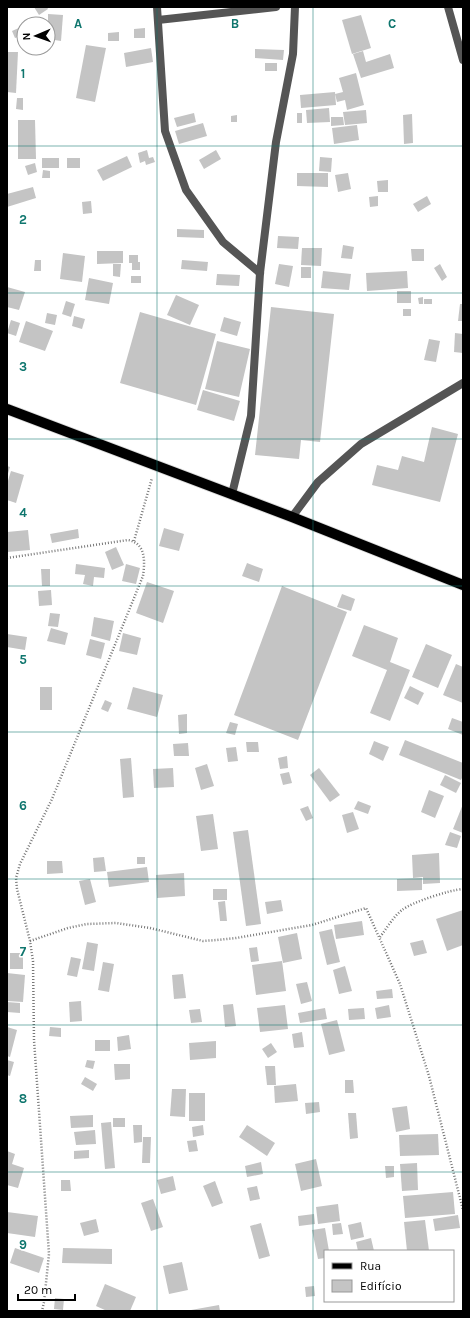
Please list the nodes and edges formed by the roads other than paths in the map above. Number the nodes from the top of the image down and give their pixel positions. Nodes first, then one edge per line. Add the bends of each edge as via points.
1 (157, 7) edge
2 (276, 7) edge
3 (295, 7) edge
4 (448, 7) edge
5 (158, 20) junction
6 (463, 60) edge
7 (260, 273) junction
8 (463, 383) edge
9 (7, 409) edge
10 (232, 494) junction
11 (292, 517) junction
12 (463, 585) edge

1 - 5 street
2 - 5 street
3 - 7 street via 293,54 276,142
4 - 6 street
5 - 7 street via 165,131 186,190 223,242
7 - 10 street via 251,416
8 - 11 street via 361,444 318,482
9 - 10 main road
10 - 11 main road
11 - 12 main road

